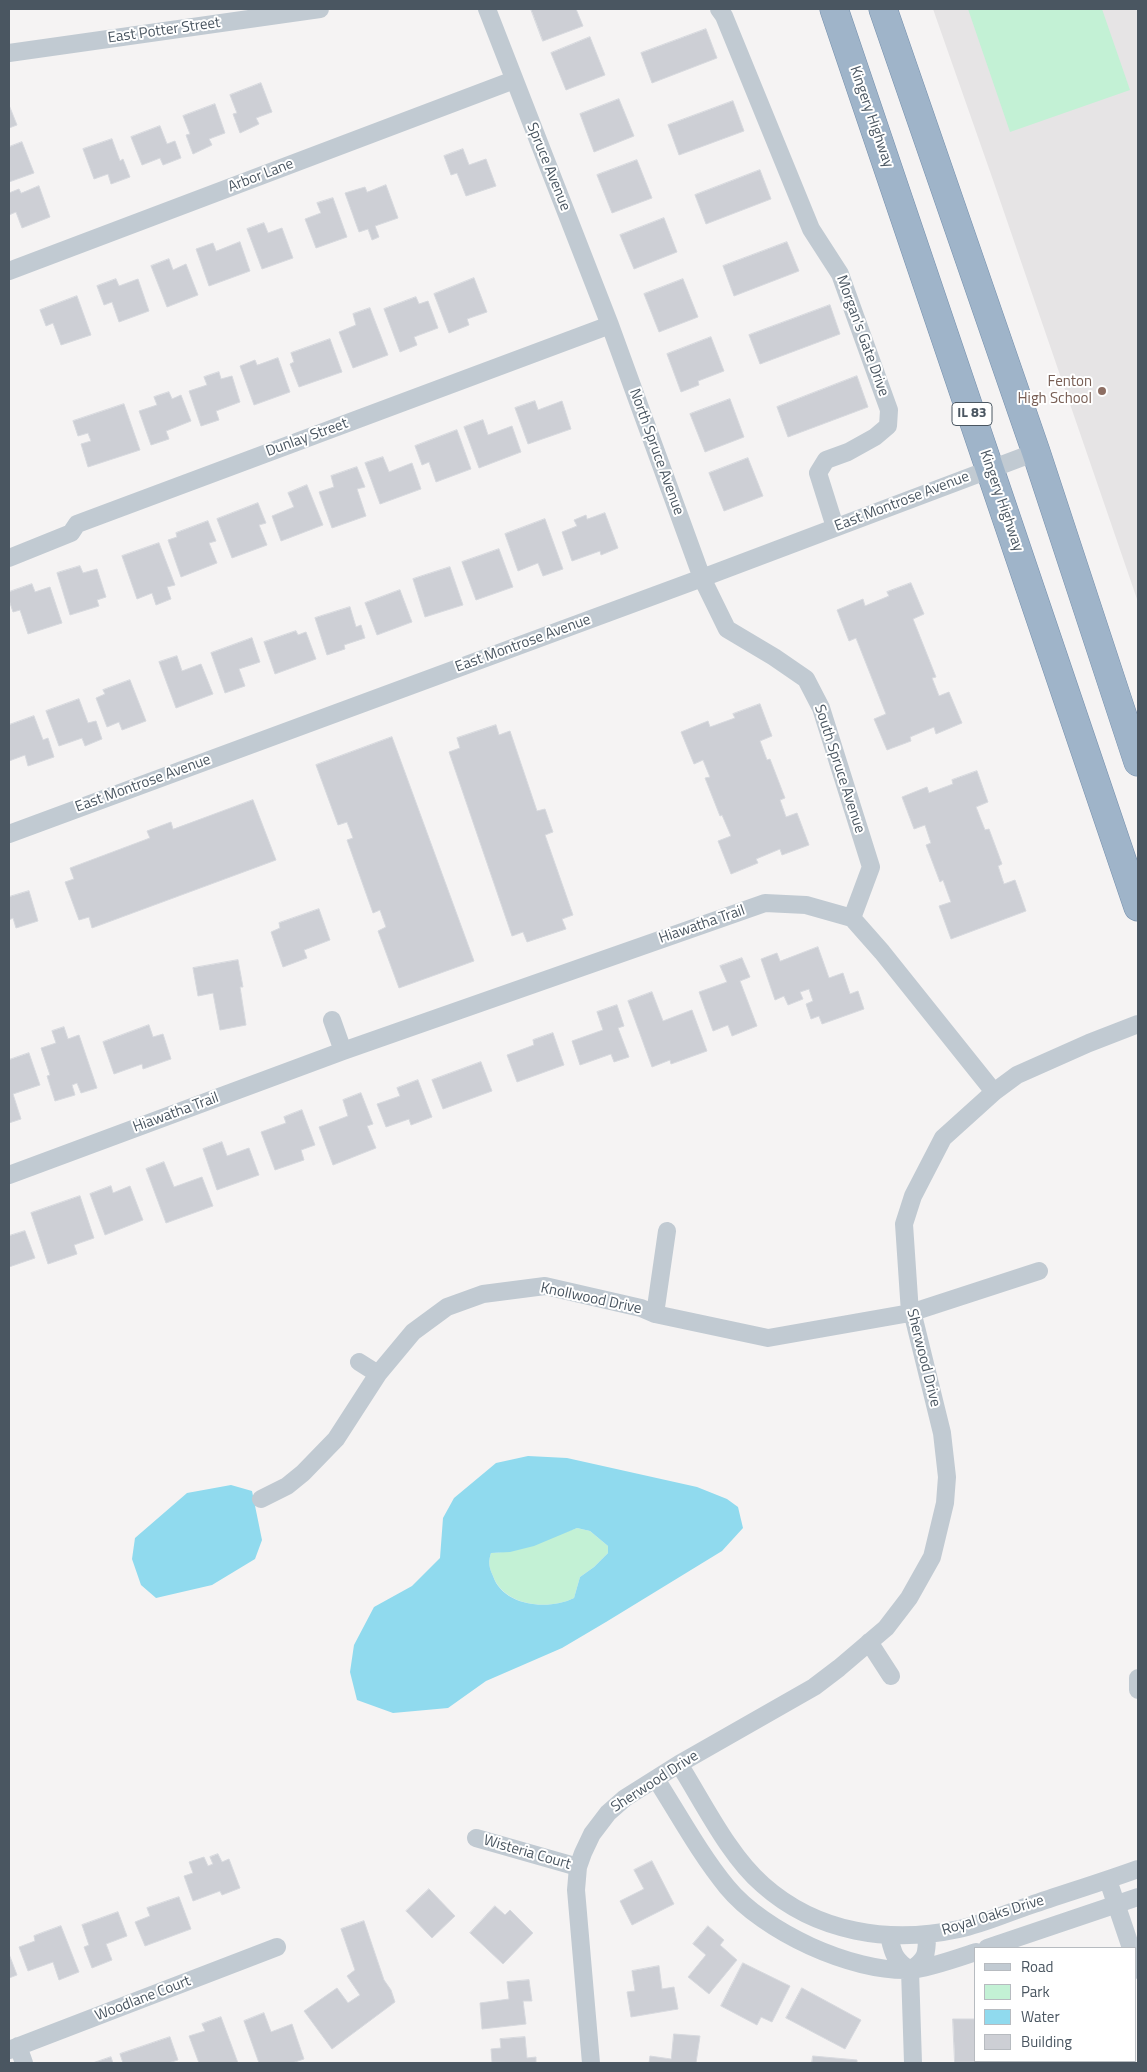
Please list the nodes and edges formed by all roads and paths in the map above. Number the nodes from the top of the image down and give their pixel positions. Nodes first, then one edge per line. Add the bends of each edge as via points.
1 (320, 9) edge
2 (487, 9) edge
3 (719, 9) edge
4 (834, 9) edge
5 (883, 9) edge
6 (9, 53) edge
7 (514, 80) junction
8 (9, 271) edge
9 (610, 325) junction
10 (1036, 452) junction
11 (990, 468) junction
12 (835, 527) junction
13 (9, 558) edge
14 (702, 578) junction
15 (1138, 762) edge
16 (9, 834) edge
17 (1138, 908) edge
18 (852, 918) junction
19 (332, 1020) dead end
20 (1138, 1024) edge
21 (344, 1051) junction
22 (994, 1092) junction
23 (9, 1175) edge
24 (667, 1231) dead end
25 (1039, 1271) dead end
26 (911, 1312) junction
27 (655, 1314) junction
28 (359, 1362) dead end
29 (378, 1374) junction
30 (261, 1498) dead end
31 (869, 1642) junction
32 (891, 1676) dead end
33 (1138, 1678) edge
34 (1138, 1690) edge
35 (679, 1764) junction
36 (656, 1779) junction
37 (476, 1838) dead end
38 (578, 1867) junction
39 (1138, 1869) edge
40 (1108, 1880) junction
41 (1138, 1897) edge
42 (1116, 1905) junction
43 (927, 1935) junction
44 (889, 1936) junction
45 (277, 1947) dead end
46 (991, 1947) edge
47 (1131, 1947) edge
48 (974, 1953) edge
49 (910, 1970) junction
50 (13, 2048) edge
51 (24, 2063) edge
52 (591, 2063) edge
53 (913, 2063) edge

1 - 6 street, East Potter Street
2 - 7 street, Spruce Avenue
3 - 12 street, Morgan's Gate Drive via 811,229 840,274 889,410 888,426 855,448 826,460 818,473
4 - 11 highway, Kingery Highway / IL 83
5 - 10 highway
7 - 8 street, Arbor Lane
7 - 9 street, Spruce Avenue
9 - 13 street, Dunlay Street via 77,524 71,534
9 - 14 street, North Spruce Avenue
10 - 11 street, East Montrose Avenue
10 - 15 highway
11 - 12 street, East Montrose Avenue
11 - 17 highway, Kingery Highway / IL 83
12 - 14 street, East Montrose Avenue
14 - 16 street, East Montrose Avenue
14 - 18 street, South Spruce Avenue via 726,629 806,679 821,708 871,867
18 - 21 street, Hiawatha Trail via 806,905 764,903
18 - 22 street
19 - 21 street
20 - 22 street, Sherwood Drive via 1017,1075
21 - 23 street, Hiawatha Trail
22 - 26 street, Sherwood Drive via 942,1138 913,1196 904,1224
24 - 27 street, Knollwood Drive
25 - 26 street, Knollwood Drive
26 - 27 street, Knollwood Drive via 768,1338
26 - 31 street, Sherwood Drive via 942,1433 947,1477 945,1503 932,1557 909,1598 886,1628
27 - 29 street, Knollwood Drive via 545,1286 483,1294 447,1306 413,1332
28 - 29 street
29 - 30 street, Knollwood Drive via 336,1439 287,1486
31 - 32 street
31 - 35 street, Sherwood Drive via 814,1687
33 - 34 street
35 - 36 street, Sherwood Drive
35 - 44 street, Royal Oaks Drive via 734,1852 762,1885 827,1924
36 - 38 street, Sherwood Drive via 608,1813 592,1834
36 - 49 street, Royal Oaks Drive via 724,1882 754,1911 785,1934 811,1946 852,1961
37 - 38 street, Wisteria Court
38 - 52 street, Sherwood Drive via 576,1890
39 - 40 street, Royal Oaks Drive
40 - 42 street
40 - 43 street, Royal Oaks Drive via 960,1929
41 - 42 street, Royal Oaks Drive
42 - 46 street, Royal Oaks Drive
42 - 47 street
43 - 44 street, Royal Oaks Drive
43 - 49 street via 927,1953 919,1965
44 - 49 street via 894,1955
45 - 50 street, Woodlane Court
48 - 49 street, Royal Oaks Drive
49 - 53 street
50 - 51 street

